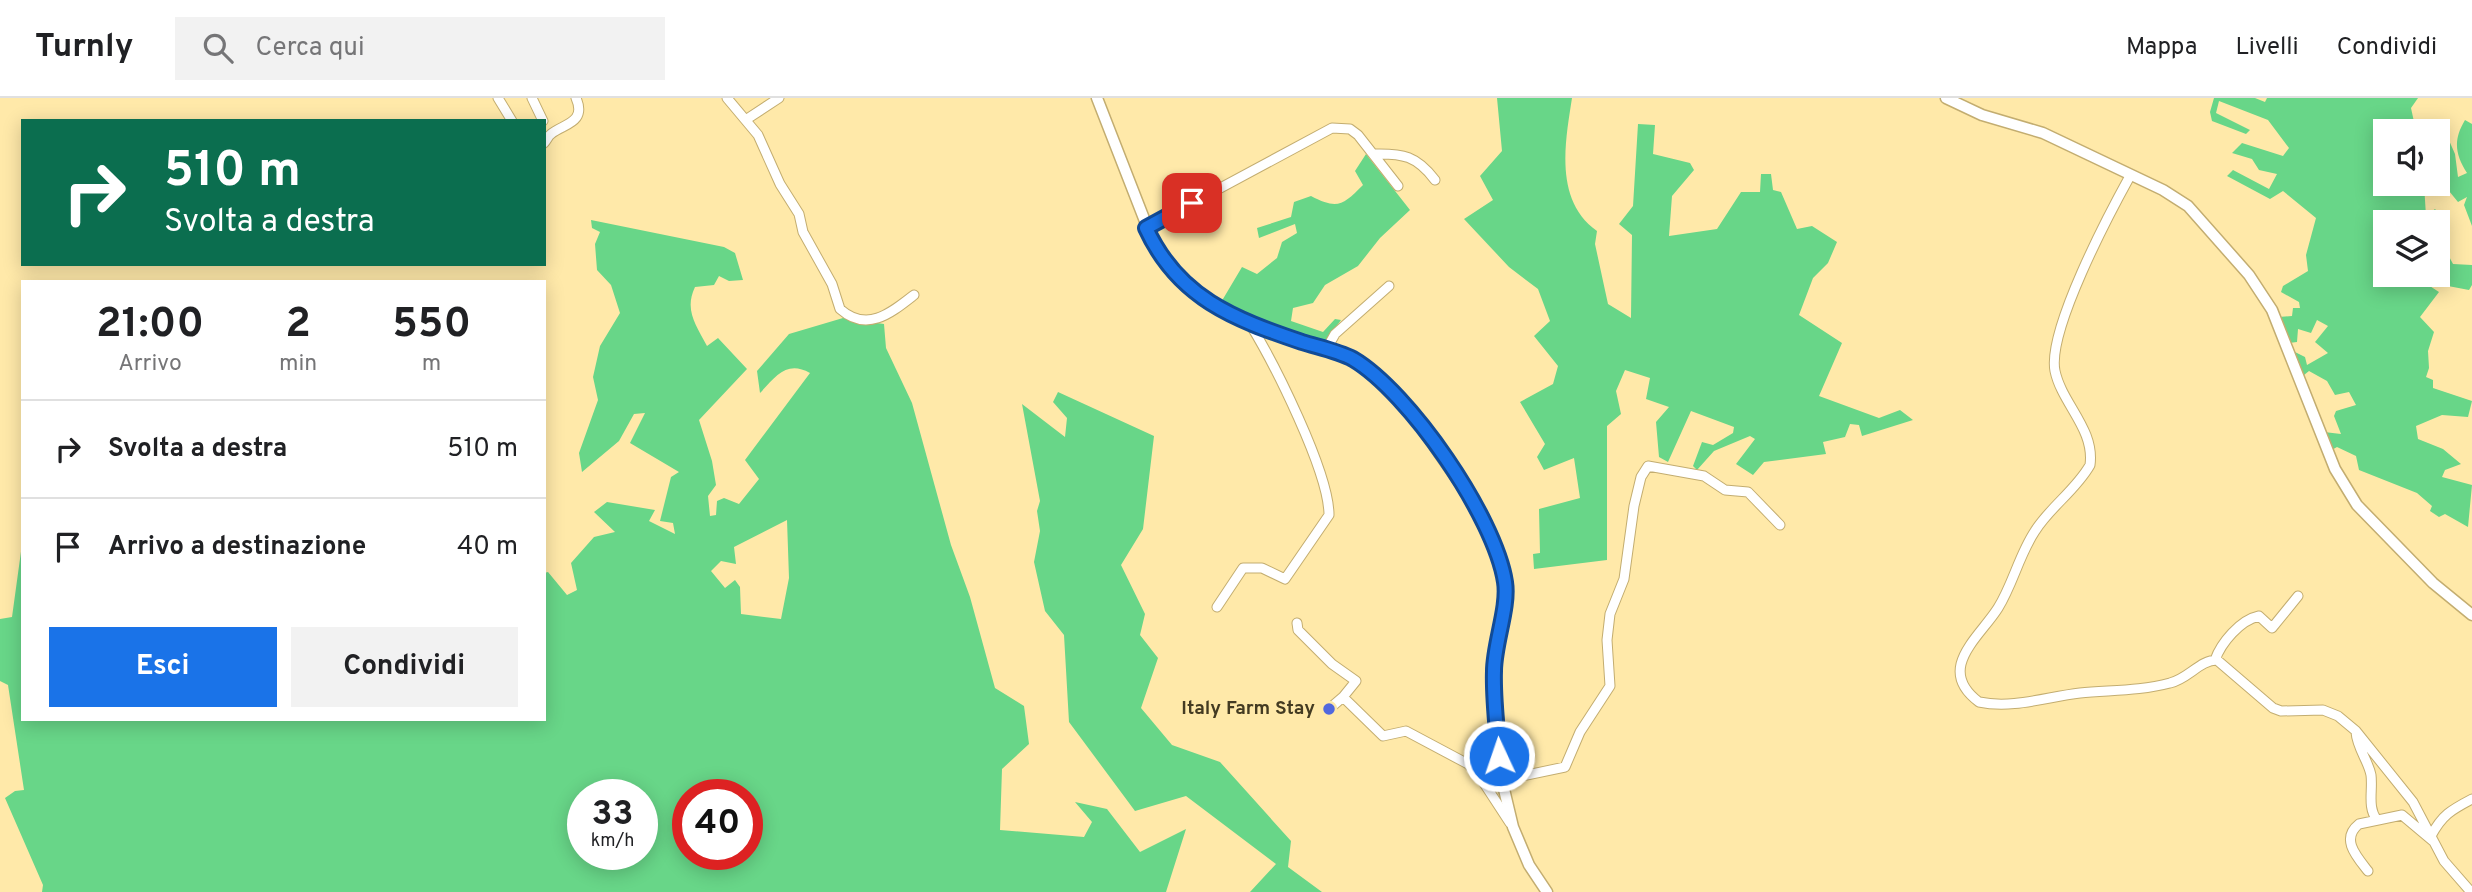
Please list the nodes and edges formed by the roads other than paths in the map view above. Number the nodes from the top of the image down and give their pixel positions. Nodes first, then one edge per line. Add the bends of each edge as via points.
1 (498, 98) edge
2 (532, 98) edge
3 (576, 98) edge
4 (727, 98) edge
5 (779, 98) edge
6 (1097, 98) edge
7 (1946, 98) edge
8 (511, 119) edge
9 (542, 119) edge
10 (747, 119) junction
11 (547, 139) edge
12 (1373, 154) junction
13 (2130, 176) junction
14 (1435, 180) dead end
15 (1398, 186) dead end
16 (1146, 228) junction
17 (1389, 286) dead end
18 (914, 295) dead end
19 (1250, 324) junction
20 (1326, 350) junction
21 (1780, 525) dead end
22 (2298, 596) dead end
23 (1217, 607) dead end
24 (2472, 615) edge
25 (1297, 623) dead end
26 (2215, 660) junction
27 (1343, 697) junction
28 (1329, 709) dead end
29 (2356, 731) junction
30 (1499, 756) junction
31 (2472, 799) edge
32 (2377, 820) junction
33 (1513, 827) junction
34 (2432, 839) junction
35 (2368, 871) dead end
36 (1548, 892) edge
37 (2471, 892) edge

1 - 8 street
2 - 9 street
3 - 11 street via 574,121
4 - 10 street
5 - 10 street
6 - 16 street
7 - 13 street via 1982,115 2043,133
10 - 18 street via 799,214 840,309 860,319 879,320
12 - 14 street via 1405,154 1422,163
12 - 15 street
12 - 16 street via 1350,129 1332,128
13 - 24 street via 2188,206 2249,275 2272,310 2335,469 2357,505 2432,583
13 - 26 street via 2063,318 2054,359 2059,383 2082,424 2090,465 2030,539 1999,607 1964,651 1961,674 1979,702 2011,705 2172,683
16 - 19 street via 1157,252 1180,279 1207,303
17 - 20 street via 1335,334
19 - 20 street
19 - 23 street via 1323,477 1329,515 1285,579 1273,570 1243,568
20 - 30 street via 1352,358 1403,401 1484,518 1506,583 1494,670
21 - 30 street via 1748,492 1725,490 1704,476 1648,466 1634,506 1624,579 1610,614 1610,686 1580,732 1565,767 1522,776 1507,758
22 - 26 street via 2272,628 2259,617 2245,623
25 - 27 street via 1298,630 1332,664 1356,681
26 - 29 street via 2273,708 2323,710
27 - 28 street
27 - 33 street via 1383,736 1406,731 1474,768
29 - 32 street via 2358,748 2371,775 2371,808
29 - 34 street via 2413,802
30 - 33 street
31 - 34 street via 2440,817
32 - 34 street via 2407,817
32 - 35 street via 2358,824 2351,835 2351,849
33 - 36 street via 1529,865
34 - 37 street

